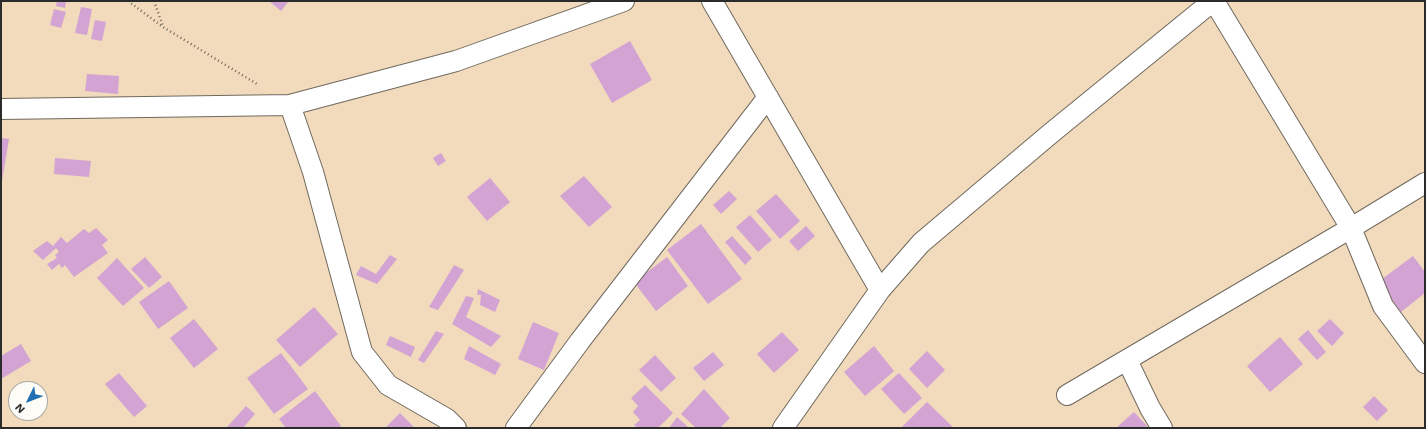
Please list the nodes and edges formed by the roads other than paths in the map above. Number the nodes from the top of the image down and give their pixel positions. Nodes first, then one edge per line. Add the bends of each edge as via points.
1 (624, 1) edge
2 (712, 1) edge
3 (1213, 1) edge
4 (768, 97) junction
5 (290, 105) junction
6 (1, 109) edge
7 (1425, 183) edge
8 (1351, 228) junction
9 (880, 290) junction
10 (1127, 360) junction
11 (1425, 363) edge
12 (1067, 395) dead end
13 (456, 428) edge
14 (516, 428) edge
15 (783, 428) edge
16 (1162, 428) edge

1 - 5 street via 456,61
2 - 4 street
3 - 8 street
3 - 9 street via 921,243
4 - 9 street
4 - 14 street
5 - 6 street
5 - 13 street via 312,172 362,352 388,385 446,419
7 - 8 street
8 - 10 street
8 - 11 street via 1383,306
9 - 15 street
10 - 12 street
10 - 16 street

